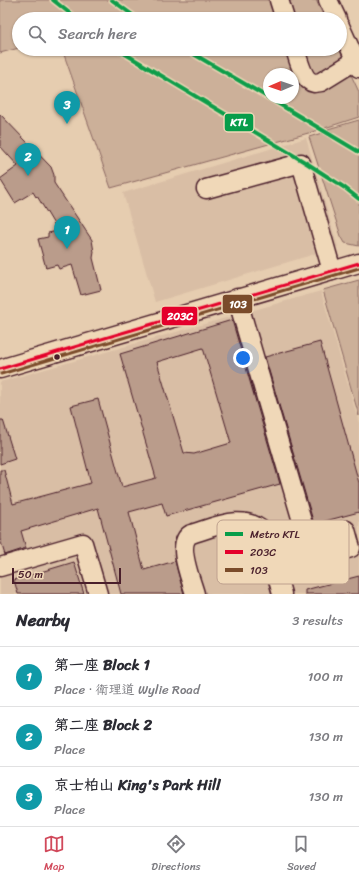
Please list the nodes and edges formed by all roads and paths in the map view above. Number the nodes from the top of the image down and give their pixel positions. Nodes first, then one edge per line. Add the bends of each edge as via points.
1 (279, 0) edge
2 (328, 0) edge
3 (283, 12) edge
4 (334, 12) edge
5 (347, 42) edge
6 (298, 56) edge
7 (357, 64) edge
8 (206, 189) dead end
9 (359, 263) edge
10 (332, 271) junction
11 (237, 298) junction
12 (0, 369) edge
13 (302, 520) edge
14 (217, 528) edge
15 (0, 568) edge
16 (279, 584) edge
17 (98, 594) edge
18 (195, 594) edge
19 (282, 594) edge

1 - 3 street
2 - 4 street
5 - 7 street
6 - 7 street via 305,75 315,83
8 - 10 street via 301,163
9 - 10 street
10 - 11 street
11 - 12 street
11 - 13 street
14 - 18 street via 191,534 185,539 184,555
15 - 17 street via 83,543
16 - 19 street

